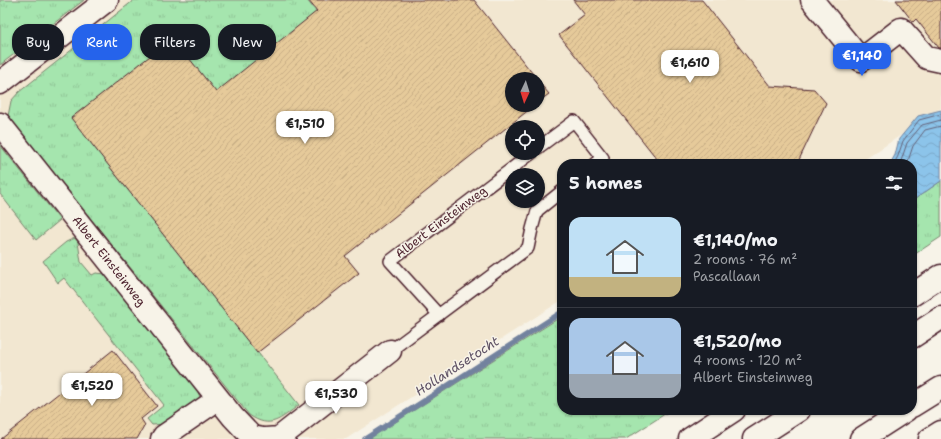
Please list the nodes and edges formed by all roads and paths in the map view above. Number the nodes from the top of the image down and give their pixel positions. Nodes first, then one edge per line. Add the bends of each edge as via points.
1 (106, 0) edge
2 (812, 0) edge
3 (941, 61) edge
4 (0, 83) edge
5 (0, 124) edge
6 (545, 143) edge
7 (603, 159) edge
8 (523, 160) edge
9 (557, 195) edge
10 (941, 276) edge
11 (917, 292) edge
12 (438, 315) junction
13 (941, 318) edge
14 (917, 334) edge
15 (390, 351) joint
16 (941, 388) edge
17 (218, 399) junction
18 (917, 403) edge
19 (726, 415) edge
20 (791, 415) edge
21 (898, 415) edge
22 (182, 432) edge
23 (941, 432) edge
24 (162, 439) edge
25 (264, 439) edge
26 (690, 439) edge
27 (754, 439) edge
28 (861, 439) edge
29 (930, 439) edge

1 - 4 main road
2 - 3 main road via 861,60 901,29 927,58
5 - 17 main road, Albert Einsteinweg
6 - 7 lane via 574,121
8 - 12 lane, Albert Einsteinweg via 390,261
9 - 12 lane, Albert Einsteinweg via 537,210 528,248
10 - 11 main road
12 - 15 lane, Albert Einsteinweg
13 - 14 main road
15 - 25 main road, Albert Einsteinweg via 279,438
16 - 18 main road
17 - 22 main road
17 - 25 main road, Albert Einsteinweg via 252,437
19 - 26 main road
20 - 27 main road
21 - 28 main road
22 - 24 main road via 164,436
23 - 29 main road

